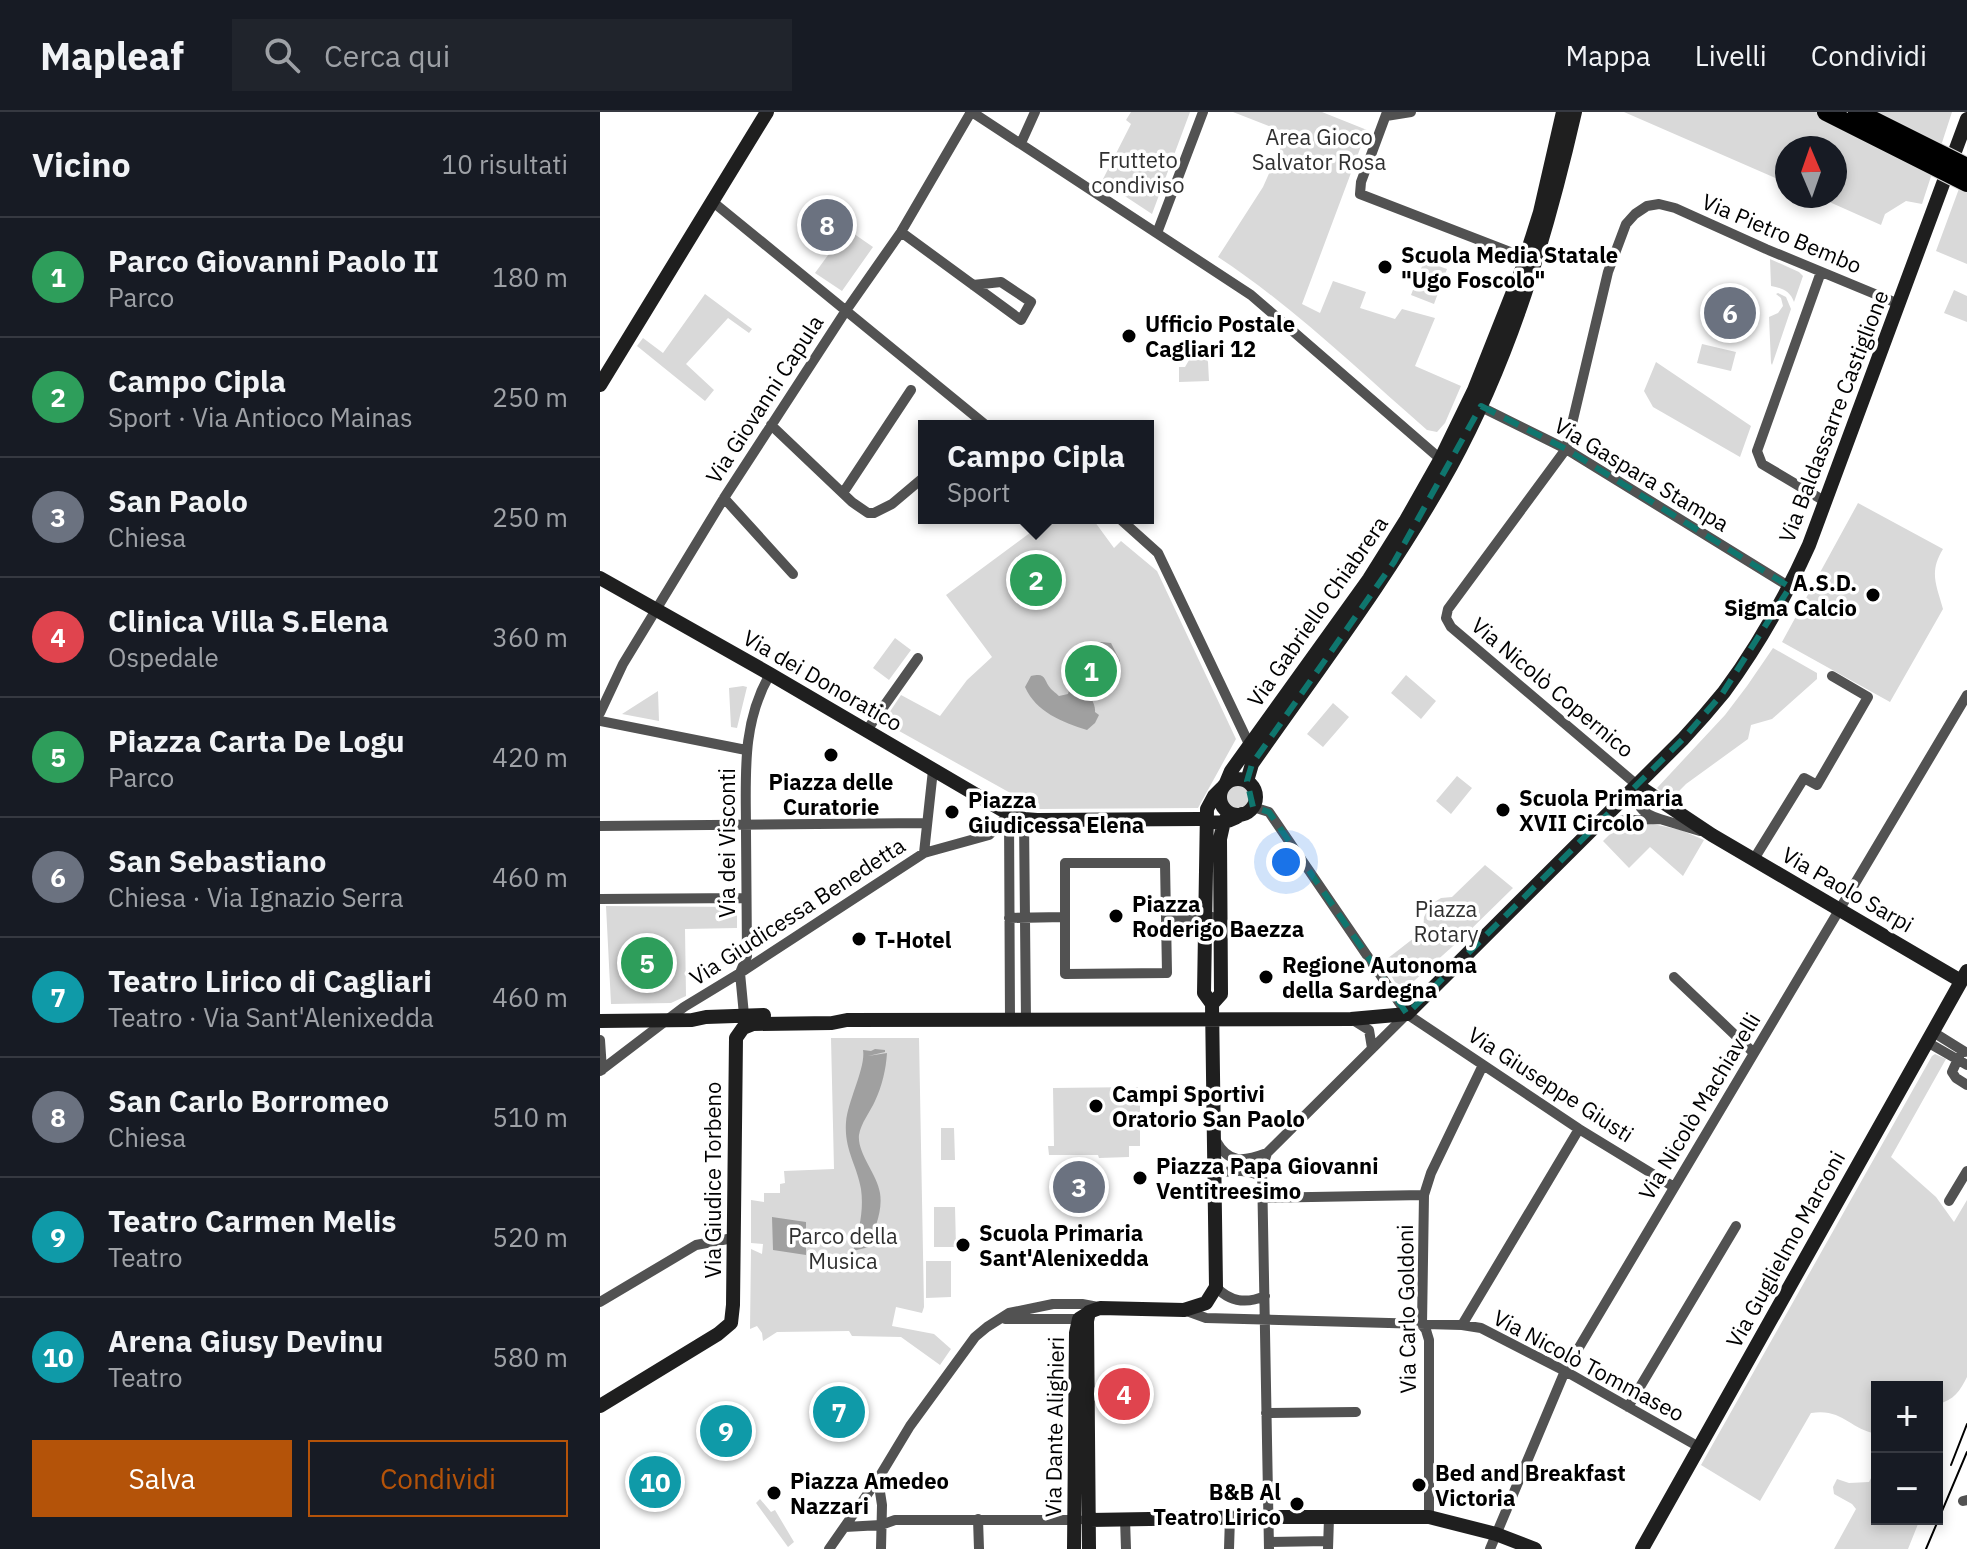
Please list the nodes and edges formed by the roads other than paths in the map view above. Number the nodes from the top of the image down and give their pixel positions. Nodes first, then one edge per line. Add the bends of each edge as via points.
1 (767, 112) edge
2 (971, 112) edge
3 (1035, 112) edge
4 (1203, 112) edge
5 (1411, 112) edge
6 (1563, 112) edge
7 (1575, 112) edge
8 (1826, 112) edge
9 (1857, 112) edge
10 (1387, 114) edge
11 (1967, 119) edge
12 (1889, 136) junction
13 (1021, 143) junction
14 (1967, 154) edge
15 (1967, 167) edge
16 (1967, 183) edge
17 (1967, 195) edge
18 (713, 202) junction
19 (901, 232) junction
20 (1157, 233) junction
21 (1526, 258) junction
22 (1821, 272) junction
23 (973, 285) junction
24 (1899, 304) junction
25 (845, 312) junction
26 (600, 385) edge
27 (911, 390) dead end
28 (1475, 404) junction
29 (980, 420) edge
30 (771, 425) junction
31 (1566, 449) junction
32 (1446, 463) junction
33 (918, 482) edge
34 (843, 493) junction
35 (724, 498) junction
36 (1826, 502) junction
37 (1126, 524) edge
38 (793, 574) dead end
39 (600, 578) edge
40 (1790, 587) junction
41 (657, 609) junction
42 (918, 658) dead end
43 (770, 674) junction
44 (1832, 676) dead end
45 (1967, 695) edge
46 (600, 713) edge
47 (600, 721) edge
48 (867, 730) junction
49 (1250, 746) junction
50 (746, 750) junction
51 (933, 770) junction
52 (1247, 781) junction
53 (1637, 785) junction
54 (1224, 786) junction
55 (1247, 811) junction
56 (1009, 814) junction
57 (1024, 819) junction
58 (1206, 819) junction
59 (1660, 819) junction
60 (1224, 821) junction
61 (926, 823) junction
62 (746, 825) junction
63 (1596, 825) junction
64 (600, 826) edge
65 (989, 835) junction
66 (1712, 835) junction
67 (1009, 838) junction
68 (924, 853) junction
69 (1754, 859) junction
70 (746, 898) junction
71 (600, 899) edge
72 (1840, 909) junction
73 (1065, 917) junction
74 (1204, 917) junction
75 (1221, 917) junction
76 (1009, 918) junction
77 (1025, 918) junction
78 (1166, 918) junction
79 (1009, 960) junction
80 (1025, 961) junction
81 (740, 973) junction
82 (1964, 976) edge
83 (1674, 977) dead end
84 (1212, 1004) junction
85 (1407, 1014) junction
86 (744, 1015) junction
87 (1351, 1019) junction
88 (692, 1020) junction
89 (847, 1020) junction
90 (1010, 1020) junction
91 (1026, 1020) junction
92 (1212, 1020) junction
93 (600, 1021) edge
94 (666, 1021) junction
95 (1930, 1037) junction
96 (736, 1038) junction
97 (600, 1040) edge
98 (1372, 1048) junction
99 (1754, 1053) junction
100 (1963, 1057) edge
101 (1483, 1065) junction
102 (601, 1071) edge
103 (1967, 1085) edge
104 (1579, 1129) junction
105 (1214, 1137) junction
106 (1267, 1153) junction
107 (1967, 1171) edge
108 (1214, 1173) junction
109 (1262, 1177) junction
110 (1674, 1187) junction
111 (1424, 1195) junction
112 (1262, 1198) junction
113 (1949, 1201) dead end
114 (1736, 1226) dead end
115 (733, 1238) junction
116 (1216, 1287) junction
117 (1265, 1296) junction
118 (600, 1302) edge
119 (1184, 1310) junction
120 (1089, 1313) junction
121 (1003, 1319) junction
122 (1265, 1319) junction
123 (1422, 1325) junction
124 (1462, 1325) junction
125 (1565, 1371) junction
126 (600, 1406) edge
127 (1628, 1407) junction
128 (1356, 1412) dead end
129 (1266, 1413) junction
130 (1699, 1447) junction
131 (878, 1479) junction
132 (1230, 1517) junction
133 (1269, 1517) junction
134 (1429, 1517) junction
135 (1329, 1518) junction
136 (978, 1519) junction
137 (1125, 1519) junction
138 (1082, 1520) junction
139 (881, 1525) junction
140 (845, 1527) junction
141 (1496, 1534) junction
142 (1269, 1545) edge
143 (1328, 1545) edge
144 (829, 1549) edge
145 (881, 1549) edge
146 (979, 1549) edge
147 (1074, 1549) edge
148 (1089, 1549) edge
149 (1126, 1549) edge
150 (1229, 1549) edge
151 (1490, 1549) edge
152 (1535, 1549) edge
153 (1642, 1549) edge

1 - 18 street
2 - 13 street
2 - 19 street, Via Giovanni Capula
3 - 13 street
4 - 20 street
5 - 10 street
6 - 21 street, Via Gabriello Chiabrera
7 - 28 street, Via Gabriello Chiabrera via 1528,287
8 - 12 highway, bridge
9 - 12 highway, bridge
10 - 21 street via 1360,194
11 - 24 street, Via Baldassarre Castiglione
12 - 14 highway, bridge via 1938,141
12 - 15 highway, bridge
12 - 16 highway, bridge
12 - 17 highway via 1905,161
13 - 20 street
18 - 25 street
18 - 26 street
19 - 23 street
19 - 25 street, Via Giovanni Capula
20 - 32 street via 1251,295
21 - 28 street, Via Gabriello Chiabrera
22 - 24 street, Via Pietro Bembo
22 - 31 street, Via Pietro Bembo via 1675,208 1659,204 1635,214 1608,272
22 - 36 street via 1757,451 1762,464
23 - 23 street via 1021,320 1031,302 1001,282
24 - 36 street, Via Baldassarre Castiglione
25 - 29 street
25 - 30 street, Via Giovanni Capula
27 - 34 street
28 - 31 street, Via Gaspara Stampa
28 - 32 street, Via Gabriello Chiabrera
30 - 34 street
30 - 35 street, Via Giovanni Capula
31 - 40 street, Via Gaspara Stampa
31 - 53 street, Via Nicolò Copernico via 1446,618
32 - 49 street, Via Gabriello Chiabrera
32 - 52 street, Via Gabriello Chiabrera via 1394,562 1252,764
33 - 34 street via 874,513
35 - 38 street
35 - 41 street, Via Giovanni Capula
36 - 40 street, Via Baldassarre Castiglione
37 - 49 street via 1158,553
39 - 41 street, Via dei Donoratico
40 - 53 street, Via Baldassarre Castiglione via 1722,694
41 - 43 street, Via dei Donoratico
41 - 46 street, Via Giovanni Capula
42 - 48 street
43 - 48 street, Via dei Donoratico
43 - 50 street, Via dei Visconti
44 - 69 street via 1868,697 1817,785 1804,778
45 - 72 street, Via Nicolò Machiavelli
47 - 50 street
48 - 51 street, Via dei Donoratico
49 - 54 street, Via Gabriello Chiabrera
50 - 62 street, Via dei Visconti
51 - 56 street, Via dei Donoratico
51 - 61 street
52 - 54 street via 1235,779
52 - 55 street via 1256,798
53 - 59 street via 1641,809
53 - 63 street, Via Baldassarre Castiglione
53 - 66 street, Via Paolo Sarpi
54 - 55 street via 1220,797 1225,809
54 - 58 street, Via Gabriello Chiabrera
55 - 60 street
55 - 85 street via 1269,812
56 - 57 street, Via dei Donoratico
56 - 65 street
56 - 67 street
57 - 58 street, Via dei Donoratico
57 - 77 street
58 - 60 street, Via dei Donoratico
58 - 74 street
59 - 63 street, Via Paolo Sarpi
59 - 66 street, Via Paolo Sarpi
60 - 75 street
61 - 62 street
61 - 68 street
62 - 64 street
62 - 70 street, Via dei Visconti
63 - 85 street, Via Baldassarre Castiglione
65 - 67 street, Via Giudicessa Benedetta
65 - 68 street, Via Giudicessa Benedetta
66 - 69 street, Via Paolo Sarpi
67 - 76 street
68 - 81 street, Via Giudicessa Benedetta
69 - 72 street, Via Paolo Sarpi
70 - 71 street
70 - 81 street, Via dei Visconti via 747,956
72 - 82 street, Via Paolo Sarpi
72 - 99 street, Via Nicolò Machiavelli
73 - 77 street
73 - 78 street via 1065,863 1165,863
73 - 78 street via 1065,974 1167,973
74 - 75 street
74 - 78 street
74 - 84 street via 1204,993
75 - 84 street via 1221,994
76 - 77 street
76 - 79 street
77 - 80 street
79 - 80 street
79 - 90 street
80 - 91 street
81 - 86 street, Via dei Visconti
81 - 94 street, Via Giudicessa Benedetta
82 - 95 street, Via Guglielmo Marconi
83 - 99 street
84 - 92 street
85 - 87 street
85 - 98 street, Via Baldassarre Castiglione
85 - 101 street, Via Giuseppe Giusti
86 - 88 street
86 - 89 street
87 - 92 street
87 - 98 street via 1369,1030
88 - 94 street
88 - 96 street via 726,1026
89 - 90 street
89 - 96 street via 753,1024
90 - 91 street
91 - 92 street
92 - 105 street
93 - 94 street
94 - 102 street, Via Giudicessa Benedetta
95 - 100 street
95 - 130 street, Via Guglielmo Marconi
96 - 115 street, Via Giudice Torbeno
97 - 102 street
98 - 106 street, Via Baldassarre Castiglione
99 - 110 street, Via Nicolò Machiavelli
100 - 103 street via 1952,1072
101 - 104 street, Via Giuseppe Giusti
101 - 111 street, Via Carlo Goldoni
104 - 110 street, Via Giuseppe Giusti
104 - 124 street
105 - 106 street via 1232,1159
105 - 108 street
106 - 109 street
107 - 113 street
108 - 109 street via 1246,1171
108 - 116 street
109 - 112 street
110 - 125 street, Via Nicolò Machiavelli
111 - 112 street
111 - 123 street, Via Carlo Goldoni
112 - 117 street
114 - 127 street
115 - 118 street via 696,1245
115 - 126 street, Via Giudice Torbeno via 731,1323
116 - 117 street via 1240,1301
116 - 119 street via 1206,1303
117 - 122 street
119 - 120 street
119 - 122 street via 1206,1318
120 - 121 street
120 - 121 street via 1082,1304 1053,1304 1009,1313
120 - 138 street, Via Dante Alighieri via 1075,1336
121 - 131 street via 975,1337
122 - 123 street, Via Nicolò Tommaseo
122 - 129 street
123 - 124 street, Via Nicolò Tommaseo
123 - 134 street, Via Carlo Goldoni via 1429,1340
124 - 125 street, Via Nicolò Tommaseo via 1481,1328
125 - 127 street, Via Nicolò Tommaseo
125 - 141 street, Via Nicolò Machiavelli
127 - 130 street, Via Nicolò Tommaseo
128 - 129 street
129 - 133 street
130 - 153 street, Via Guglielmo Marconi
131 - 139 street
131 - 140 street
132 - 133 street
132 - 137 street
132 - 150 street
133 - 135 street
133 - 142 street
134 - 135 street
134 - 141 street
135 - 143 street
136 - 138 street
136 - 139 street via 895,1520
136 - 146 street
137 - 138 street
137 - 149 street
138 - 147 street, Via Dante Alighieri
138 - 148 street, Via Dante Alighieri
139 - 140 street
139 - 145 street
140 - 144 street
141 - 151 street, Via Nicolò Machiavelli
141 - 152 street
142 - 143 street

